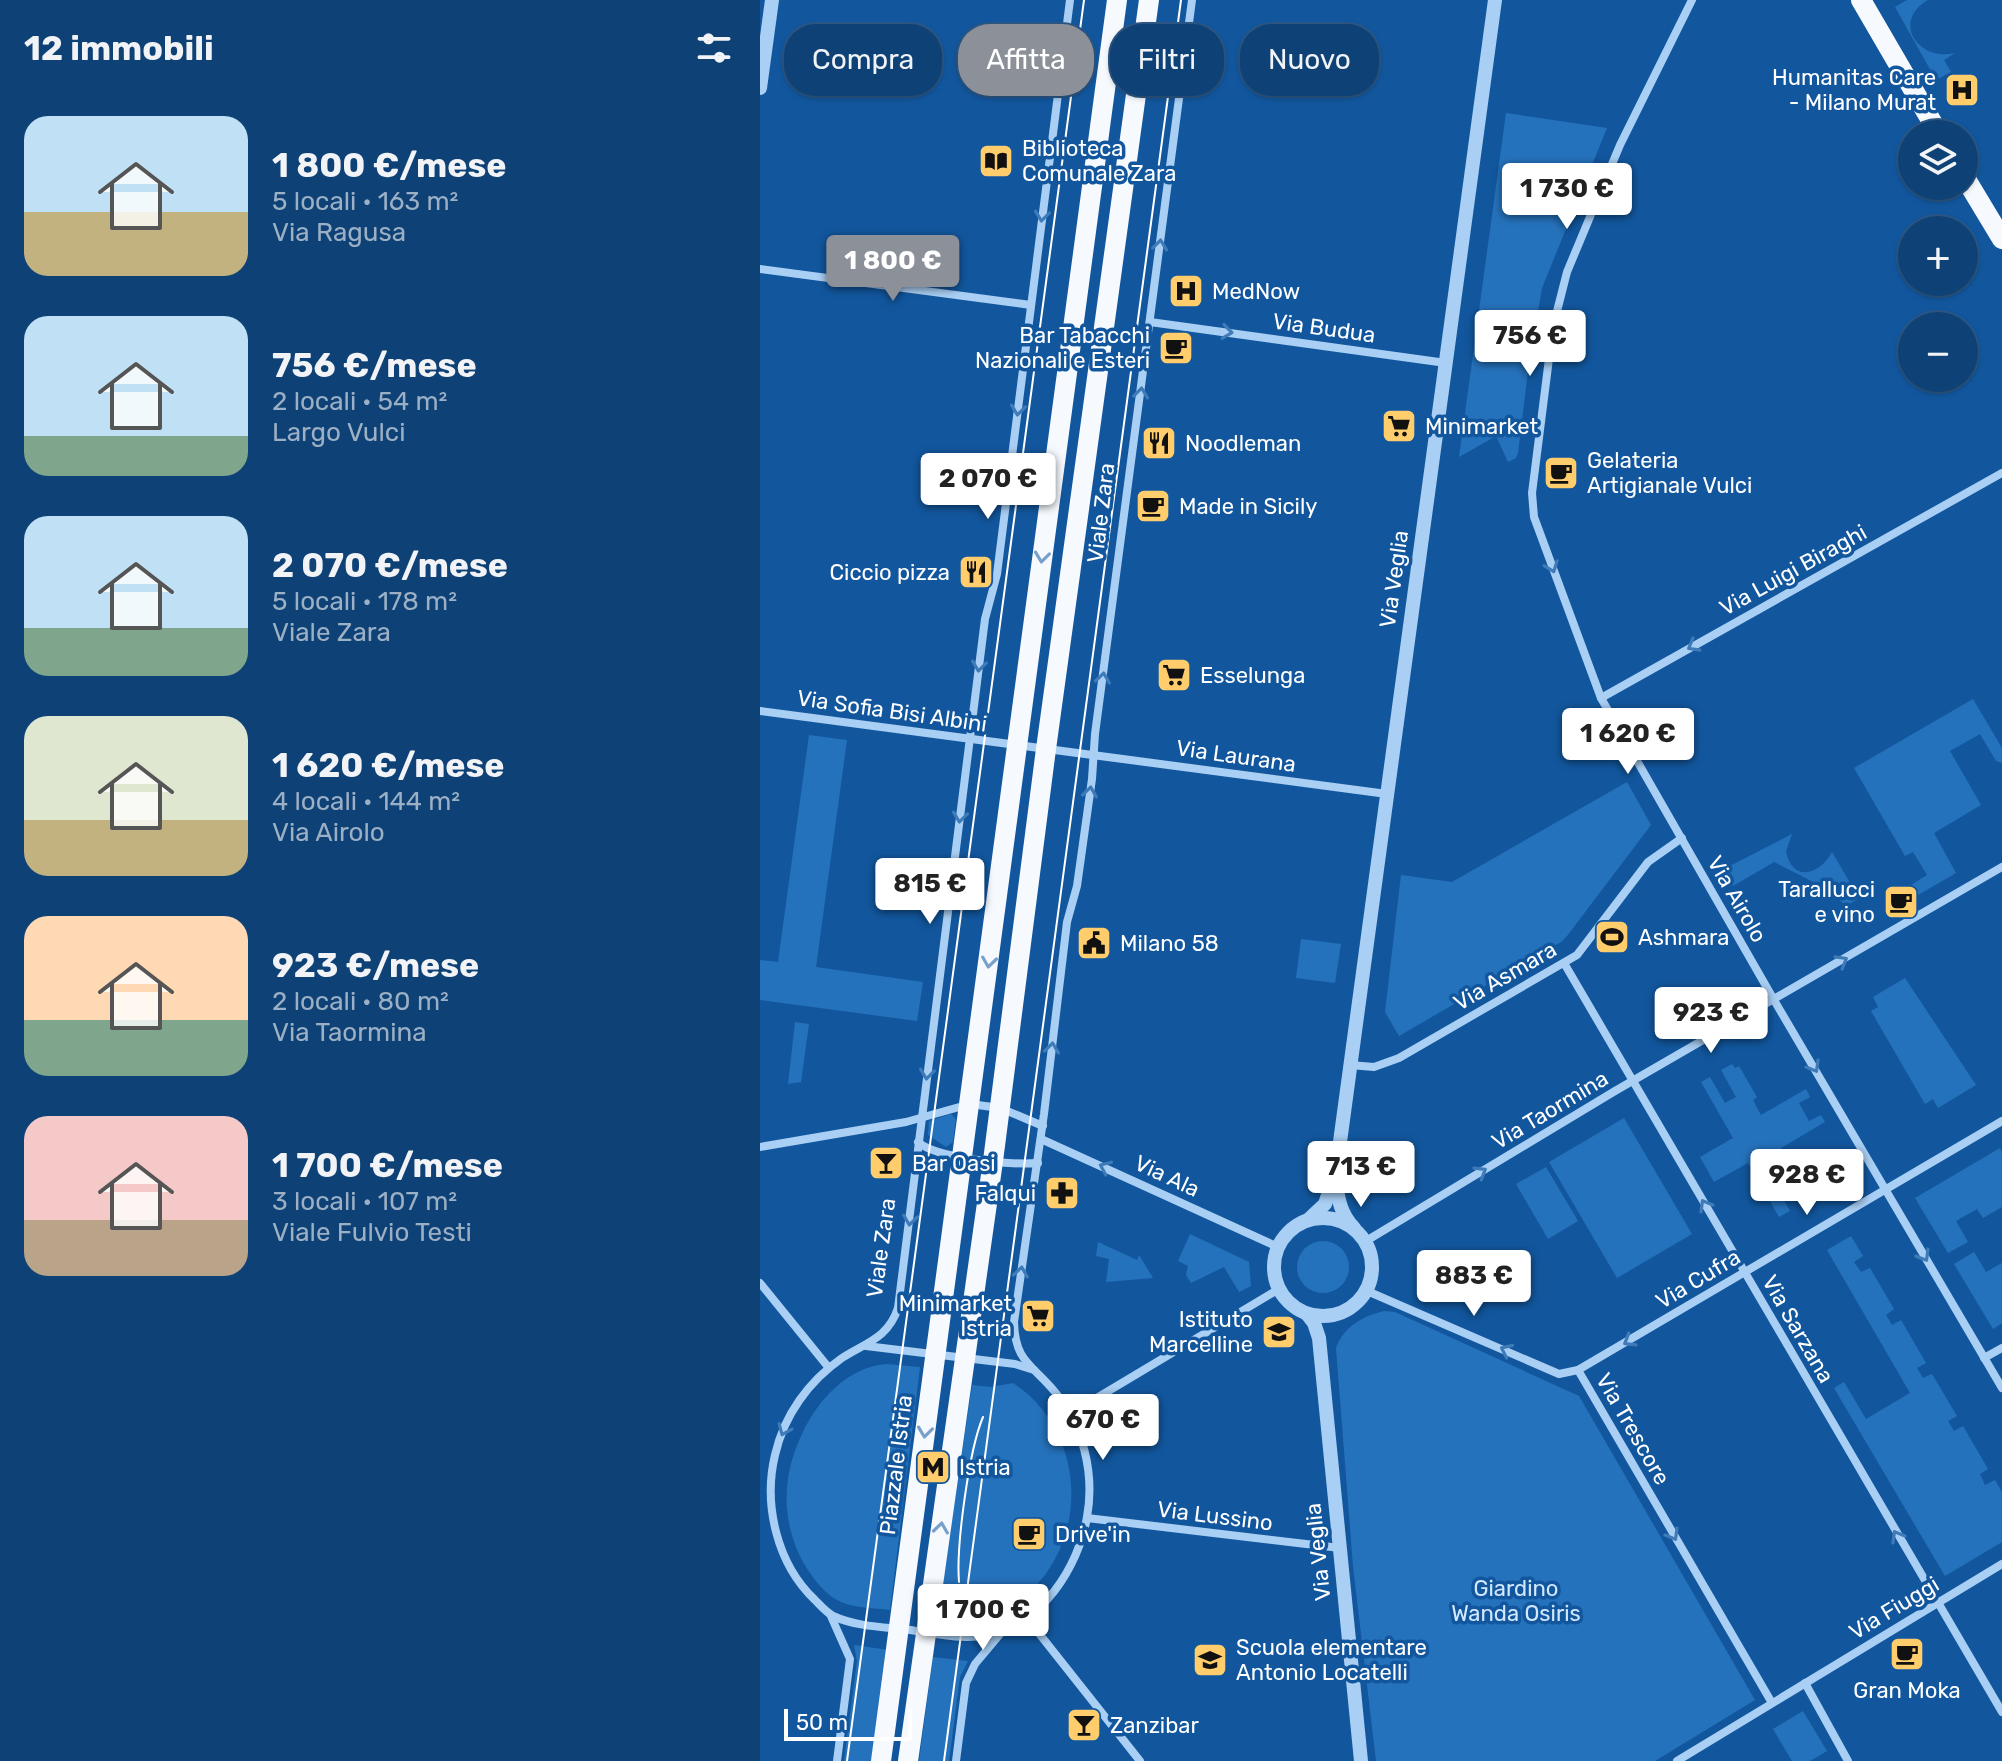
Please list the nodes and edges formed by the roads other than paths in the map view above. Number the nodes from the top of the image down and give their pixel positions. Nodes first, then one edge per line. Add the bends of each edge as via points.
1 (772, 0) edge
2 (1070, 0) edge
3 (1117, 0) edge
4 (1149, 0) edge
5 (1192, 0) edge
6 (1495, 0) edge
7 (1692, 0) edge
8 (1861, 0) edge
9 (760, 88) edge
10 (1931, 120) edge
11 (1978, 199) edge
12 (2002, 239) edge
13 (760, 269) edge
14 (1031, 305) junction
15 (1150, 322) junction
16 (1446, 363) junction
17 (2002, 473) edge
18 (1601, 698) junction
19 (760, 711) edge
20 (970, 739) junction
21 (1018, 746) junction
22 (1046, 749) junction
23 (1094, 756) junction
24 (1387, 794) junction
25 (1682, 838) junction
26 (2002, 867) edge
27 (1564, 963) junction
28 (1774, 1000) junction
29 (1350, 1065) junction
30 (1632, 1082) junction
31 (970, 1104) junction
32 (1000, 1108) junction
33 (923, 1116) junction
34 (2002, 1121) edge
35 (1043, 1126) junction
36 (1041, 1139) junction
37 (918, 1142) junction
38 (760, 1147) edge
39 (963, 1156) junction
40 (993, 1161) junction
41 (1038, 1163) junction
42 (1337, 1164) junction
43 (1885, 1189) junction
44 (1299, 1224) junction
45 (1354, 1228) junction
46 (1366, 1241) junction
47 (1278, 1247) junction
48 (1745, 1272) junction
49 (760, 1283) edge
50 (1279, 1289) junction
51 (1367, 1291) junction
52 (1307, 1314) junction
53 (1334, 1315) junction
54 (1319, 1338) junction
55 (865, 1346) junction
56 (2002, 1348) edge
57 (935, 1354) junction
58 (965, 1358) junction
59 (1984, 1358) junction
60 (829, 1368) junction
61 (1578, 1370) junction
62 (1035, 1371) junction
63 (2002, 1388) edge
64 (1070, 1414) junction
65 (773, 1514) junction
66 (760, 1516) edge
67 (1087, 1518) junction
68 (1340, 1548) junction
69 (2002, 1564) edge
70 (1936, 1603) junction
71 (830, 1614) junction
72 (1026, 1617) junction
73 (899, 1629) junction
74 (926, 1632) junction
75 (1001, 1632) junction
76 (1805, 1683) junction
77 (1772, 1703) junction
78 (2002, 1712) edge
79 (837, 1761) edge
80 (881, 1761) edge
81 (908, 1761) edge
82 (956, 1761) edge
83 (1140, 1761) edge
84 (1361, 1761) edge
85 (1677, 1761) edge
86 (1848, 1761) edge

1 - 9 street
2 -> 14 street, Viale Zara
3 -> 21 main road
4 - 22 main road, Viale Zara
15 -> 5 street, Viale Zara
6 - 16 street, Via Veglia
7 -> 18 street, Via Airolo via 1620,145 1567,272 1553,327 1532,493 1534,517
8 - 10 main road
11 - 12 main road
13 - 14 street
14 -> 20 street, Viale Zara
15 -> 16 street, Via Budua
23 -> 15 street, Viale Zara
16 - 24 street, Via Veglia
17 -> 18 street, Via Luigi Biraghi
18 - 25 street, Via Airolo
19 - 20 street, Via Sofia Bisi Albini
20 - 21 street, Via Sofia Bisi Albini
20 -> 33 street, Viale Zara
21 - 22 street, Via Sofia Bisi Albini
21 -> 31 main road
22 - 23 street, Via Laurana
22 - 32 main road, Viale Zara
23 - 24 street, Via Laurana
35 -> 23 street, Viale Zara via 1067,922 1077,886
24 - 29 street, Via Veglia
25 - 27 street, Via Asmara via 1648,862 1585,948
25 - 28 street, Via Airolo
28 -> 26 street, Via Taormina
27 - 29 street, Via Asmara via 1399,1058 1374,1067
27 - 30 street, Via Sarzana
28 - 30 street, Via Taormina
28 -> 43 street, Via Airolo
29 - 42 street, Via Veglia
46 -> 30 street, Via Taormina
48 -> 30 street, Via Sarzana
31 - 32 street
31 - 33 street
31 - 39 main road
32 - 35 street
32 - 40 main road, Viale Zara
33 - 37 street, Viale Zara
33 - 38 street
34 - 43 street, Via Cufra
35 - 36 street, Viale Zara
36 - 41 street, Viale Zara
47 -> 36 street, Via Ala
37 - 39 street via 929,1150
37 -> 55 street, Viale Zara via 898,1308 885,1332
39 - 40 street
39 - 57 main road
40 - 41 street
40 - 58 main road, Viale Zara
62 -> 41 street, Viale Zara via 1018,1350 1014,1322
42 - 44 street, Via Veglia via 1325,1204
42 - 45 street, Via Veglia via 1338,1196
43 - 48 street, Via Cufra
43 -> 59 street, Via Airolo
44 - 45 street via 1329,1218
44 - 47 street
45 - 46 street
46 - 51 street via 1373,1266
47 - 50 street via 1274,1268
48 -> 61 street, Via Cufra
70 -> 48 street, Via Sarzana
49 - 60 street
50 - 52 street
50 - 64 street
51 - 53 street
61 -> 51 street, Via Trescore via 1559,1374
52 - 53 street
52 - 54 street, Via Veglia
53 - 54 street
54 - 68 street, Via Veglia
55 - 57 street
55 - 60 street
56 - 59 street
57 - 58 street
57 -> 73 main road, Piazzale Istria
58 - 62 street
74 -> 58 main road
59 - 63 street, Via Airolo
60 -> 65 street via 806,1391 783,1430 772,1472
61 -> 77 street, Via Trescore
62 - 64 street
64 - 67 street via 1087,1464
65 - 66 street
65 - 71 street via 792,1570
67 - 68 street, Via Lussino
67 - 72 street via 1069,1567
68 - 84 street, Via Veglia
69 - 70 street, Via Fiuggi
70 - 76 street, Via Fiuggi
70 - 78 street, Via Sarzana
71 - 73 street
71 - 79 street via 850,1659
72 - 75 street
72 - 83 street
73 - 74 street
73 - 80 main road, Piazzale Istria
74 - 75 street via 970,1637
74 - 81 main road
75 - 82 street via 966,1683
76 - 77 street, Via Fiuggi
76 - 86 street
77 - 85 street, Via Fiuggi

